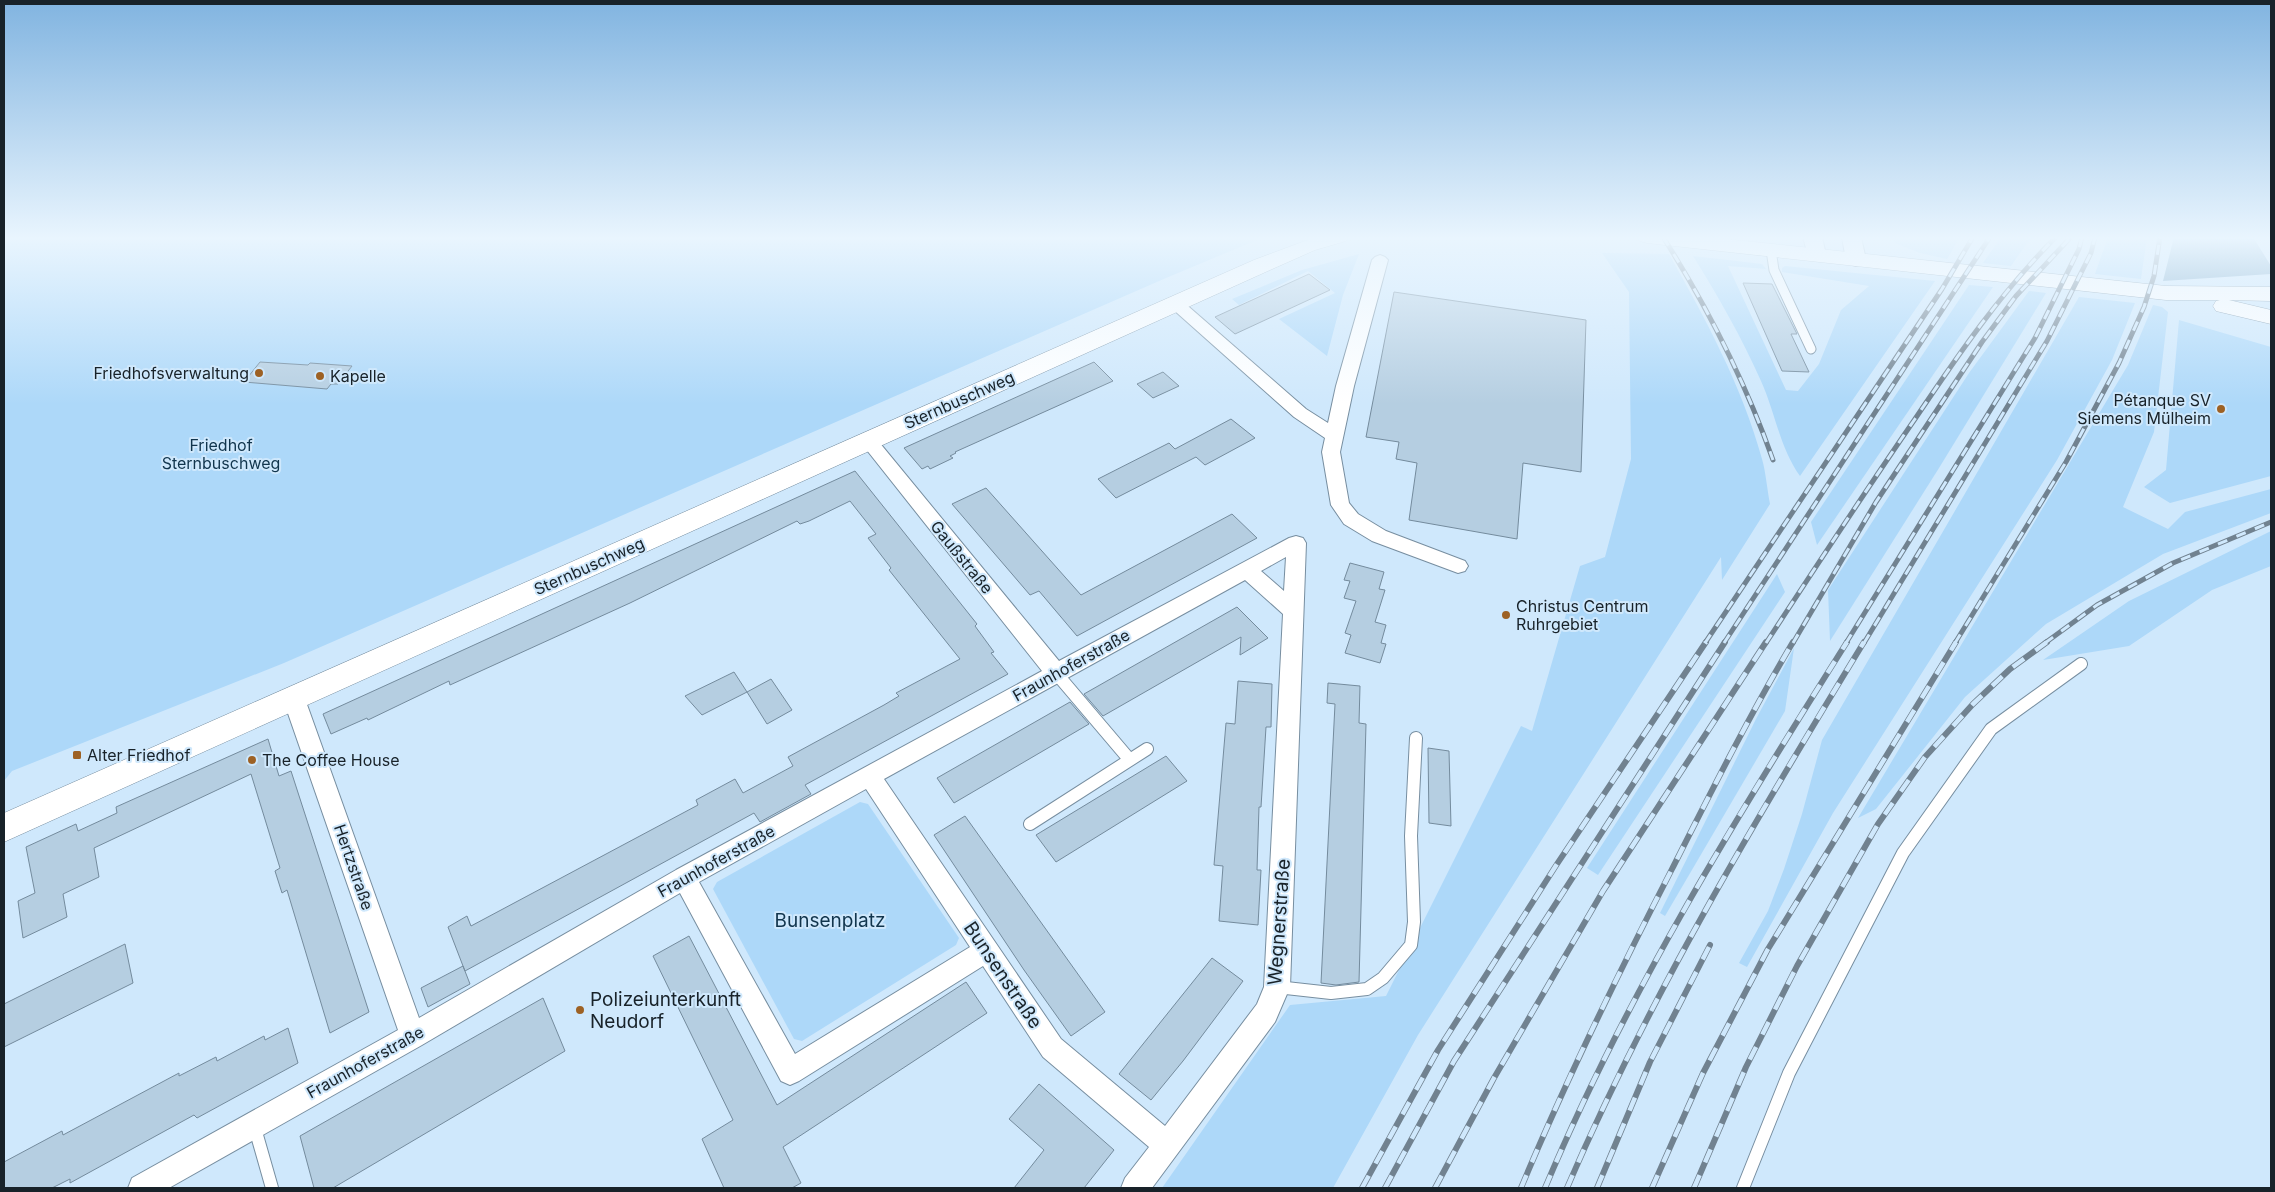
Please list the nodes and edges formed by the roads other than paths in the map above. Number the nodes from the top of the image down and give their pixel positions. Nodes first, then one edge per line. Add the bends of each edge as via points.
1 (1200, 293) edge
2 (1371, 293) edge
3 (1785, 293) edge
4 (2162, 293) edge
5 (2166, 293) junction
6 (2271, 294) edge
7 (1175, 304) junction
8 (2271, 317) edge
9 (1811, 349) dead end
10 (1335, 436) junction
11 (868, 440) junction
12 (1296, 544) joint
13 (1458, 566) dead end
14 (1247, 570) junction
15 (1293, 611) junction
16 (2081, 664) dead end
17 (1056, 673) junction
18 (294, 699) junction
19 (1416, 738) dead end
20 (1146, 748) dead end
21 (1129, 759) junction
22 (870, 777) junction
23 (1030, 824) dead end
24 (4, 828) edge
25 (684, 878) junction
26 (987, 950) junction
27 (1277, 987) junction
28 (413, 1036) junction
29 (254, 1124) junction
30 (1167, 1145) junction
31 (142, 1188) edge
32 (272, 1188) edge
33 (1135, 1188) edge
34 (1743, 1188) edge

1 - 7 main road, Sternbuschweg
2 - 10 street
3 - 9 lane
4 - 5 main road
5 - 6 main road
5 - 8 main road
7 - 10 street via 1300,413
7 - 11 main road, Sternbuschweg
10 - 13 street via 1331,452 1340,505 1351,519 1379,536
11 - 17 street, Gaußstraße
11 - 18 main road, Sternbuschweg
12 - 14 street, Fraunhoferstraße
12 - 15 street, Wegnerstraße
14 - 15 street
14 - 17 street, Fraunhoferstraße
15 - 27 street, Wegnerstraße
16 - 34 lane via 1991,729 1903,853 1789,1073
17 - 21 lane
17 - 22 street, Fraunhoferstraße
18 - 24 main road, Sternbuschweg
18 - 28 street, Hertzstraße
19 - 27 lane via 1411,836 1414,922 1411,945 1383,978 1367,989 1331,993
20 - 21 lane
21 - 23 lane
22 - 25 street, Fraunhoferstraße
22 - 26 street, Bunsenstraße
25 - 26 street via 790,1072
25 - 28 street, Fraunhoferstraße
26 - 30 street, Bunsenstraße via 1052,1048
27 - 30 street, Wegnerstraße via 1266,1013
28 - 29 street, Fraunhoferstraße
29 - 31 street, Fraunhoferstraße
29 - 32 lane
30 - 33 street, Wegnerstraße

